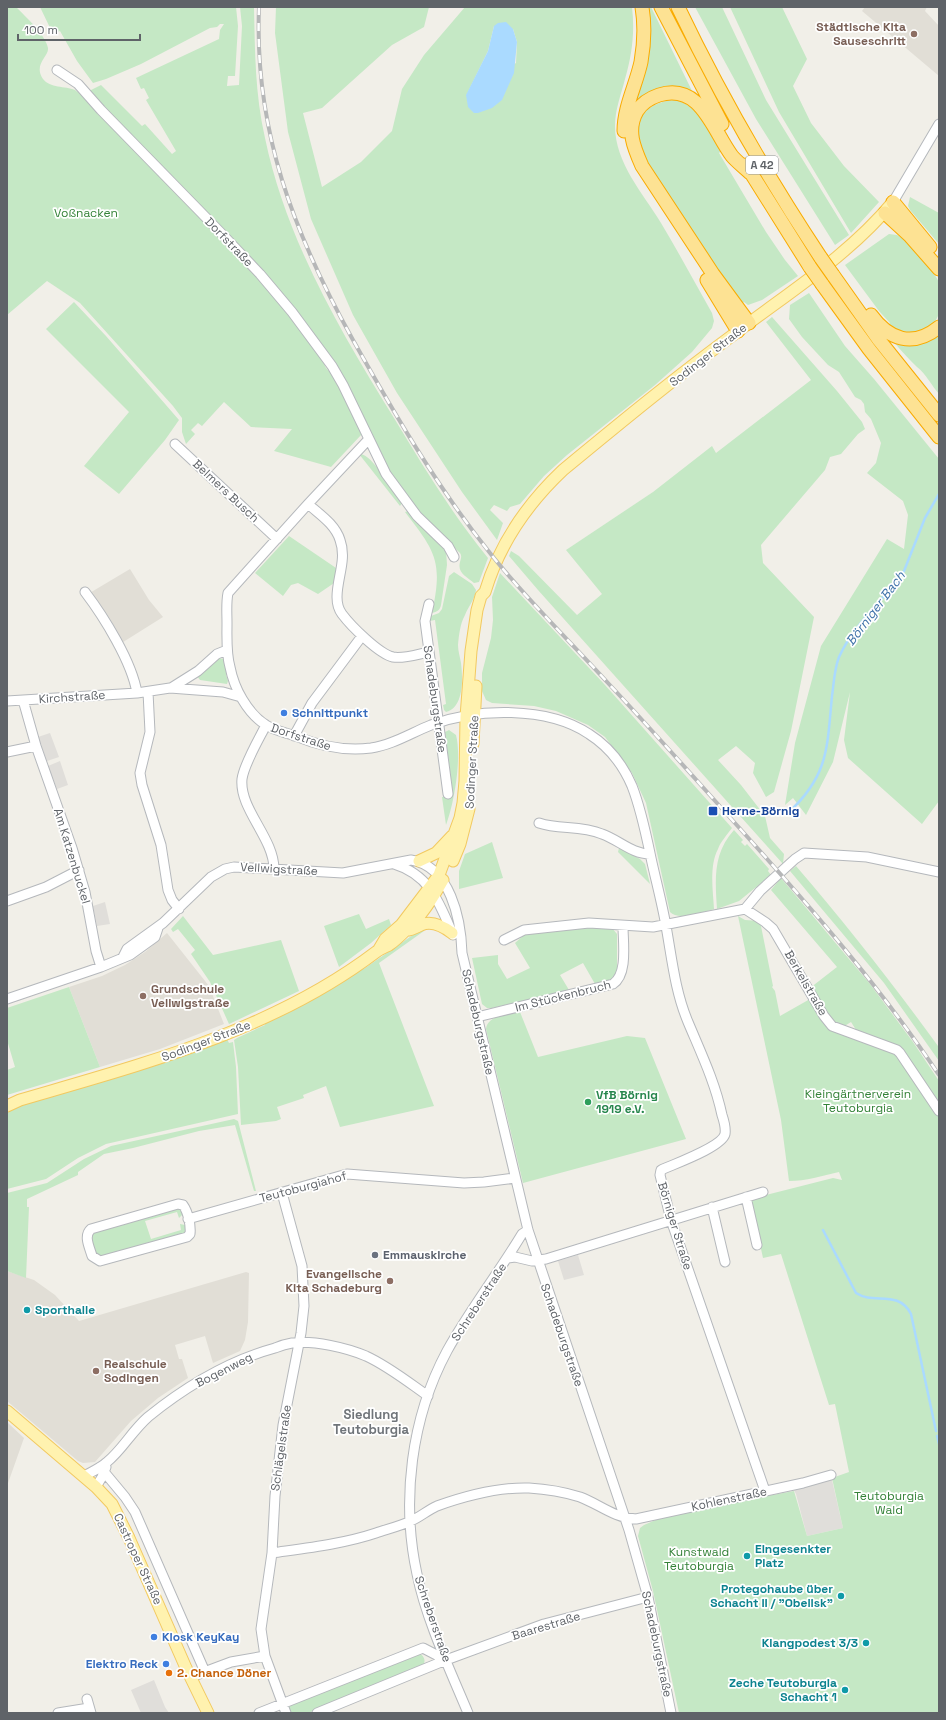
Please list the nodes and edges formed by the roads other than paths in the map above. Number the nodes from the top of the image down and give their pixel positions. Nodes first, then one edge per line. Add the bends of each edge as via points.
1 (642, 7) edge
2 (661, 7) edge
3 (678, 7) edge
4 (57, 70) dead end
5 (939, 124) edge
6 (750, 173) junction
7 (893, 202) junction
8 (884, 213) junction
9 (939, 257) edge
10 (939, 270) edge
11 (835, 278) junction
12 (749, 323) junction
13 (939, 327) edge
14 (738, 331) junction
15 (939, 415) edge
16 (939, 437) edge
17 (368, 440) junction
18 (175, 444) dead end
19 (308, 504) junction
20 (277, 539) junction
21 (454, 557) dead end
22 (85, 592) dead end
23 (429, 604) dead end
24 (362, 636) junction
25 (227, 650) junction
26 (429, 652) junction
27 (170, 688) junction
28 (148, 692) junction
29 (137, 693) junction
30 (242, 697) junction
31 (22, 700) junction
32 (7, 701) edge
33 (470, 716) junction
34 (438, 723) junction
35 (266, 725) junction
36 (294, 736) junction
37 (36, 746) junction
38 (7, 752) edge
39 (448, 794) dead end
40 (539, 823) dead end
41 (454, 835) junction
42 (650, 854) junction
43 (419, 861) junction
44 (394, 864) junction
45 (274, 869) junction
46 (79, 870) junction
47 (939, 872) edge
48 (441, 878) junction
49 (432, 892) junction
50 (7, 901) edge
51 (179, 909) junction
52 (745, 909) junction
53 (623, 926) junction
54 (666, 926) junction
55 (406, 931) junction
56 (452, 933) junction
57 (504, 940) dead end
58 (379, 949) junction
59 (462, 953) junction
60 (101, 967) junction
61 (7, 999) edge
62 (477, 1017) junction
63 (20, 1100) junction
64 (7, 1102) edge
65 (7, 1106) edge
66 (939, 1111) edge
67 (515, 1178) junction
68 (763, 1192) dead end
69 (282, 1193) junction
70 (746, 1197) junction
71 (712, 1207) junction
72 (188, 1219) junction
73 (671, 1220) junction
74 (528, 1230) junction
75 (757, 1245) dead end
76 (508, 1258) junction
77 (537, 1260) junction
78 (725, 1262) dead end
79 (299, 1343) junction
80 (428, 1396) junction
81 (7, 1411) edge
82 (104, 1467) junction
83 (831, 1475) dead end
84 (84, 1476) junction
85 (96, 1487) junction
86 (765, 1491) junction
87 (626, 1518) junction
88 (411, 1521) junction
89 (272, 1553) junction
90 (648, 1597) junction
91 (265, 1656) junction
92 (446, 1660) junction
93 (205, 1672) junction
94 (191, 1677) junction
95 (87, 1699) dead end
96 (282, 1704) junction
97 (90, 1710) edge
98 (58, 1713) edge
99 (208, 1713) edge
100 (259, 1713) edge
101 (286, 1713) edge
102 (317, 1713) edge
103 (468, 1713) edge
104 (672, 1713) edge

1 - 14 highway via 641,62 624,120 624,135 628,148
2 - 6 highway, A 42
3 - 11 highway, A 42, bridge via 765,171
4 - 17 street, Dorfstraße via 78,84 280,298 332,366
5 - 7 street, Sodinger Straße
6 - 12 highway via 732,156 708,116 688,96 666,93 655,96 645,102 632,121 634,148 642,166 713,274
6 - 16 highway, A 42, bridge via 822,284 869,349
7 - 8 main road, Sodinger Straße
7 - 9 highway
8 - 10 highway via 910,236
8 - 12 main road, Sodinger Straße via 840,256
11 - 13 highway via 854,293 882,328 892,335 912,340 932,333
11 - 15 highway, A 42 via 879,340
12 - 14 main road, Sodinger Straße
14 - 33 main road, Sodinger Straße via 690,366 563,470 549,482 527,509 503,546 477,610
17 - 19 street, Dorfstraße
17 - 21 street, Dorfstraße via 401,496 417,516 448,546
18 - 20 street, Belmers Busch
19 - 20 street, Dorfstraße
19 - 24 street via 330,524 340,538 343,555 337,596 339,608
20 - 25 street, Dorfstraße via 228,593
22 - 29 street via 125,656
23 - 26 street, Schadeburgstraße via 425,621
24 - 26 street via 382,652 394,657
24 - 36 street via 312,704
25 - 27 street, Kirchstraße via 216,654 198,671
25 - 30 street, Dorfstraße via 230,668
26 - 34 street, Schadeburgstraße
27 - 28 street, Kirchstraße
27 - 30 street, Kirchstraße via 223,692
28 - 29 street, Kirchstraße
28 - 51 street via 150,732 140,773 161,845 168,890
29 - 31 street, Kirchstraße
30 - 35 street, Dorfstraße via 251,711
31 - 32 street, Kirchstraße
31 - 37 street, Am Katzenbuckel
33 - 34 street, Dorfstraße
33 - 41 main road, Sodinger Straße via 463,803
33 - 42 street via 491,712 538,715 557,718 590,734 606,747 622,766 639,804
33 - 48 main road, Sodinger Straße via 469,812 460,844
34 - 36 street, Dorfstraße via 390,744 367,748 332,748
34 - 39 street, Schadeburgstraße
35 - 36 street, Dorfstraße
35 - 45 street via 244,772 242,786 248,805 272,852
37 - 38 street
37 - 46 street, Am Katzenbuckel
40 - 42 street via 551,827 587,829 604,834 636,852
41 - 43 main road via 436,853
41 - 48 main road, Sodinger Straße
42 - 54 street
43 - 44 street, Vellwigstraße via 402,860
43 - 48 street
44 - 45 street, Vellwigstraße via 344,873
44 - 49 street via 416,873
45 - 51 street, Vellwigstraße via 225,869 211,877
46 - 50 street via 46,887
46 - 60 street, Am Katzenbuckel
47 - 52 street via 867,857 804,853 772,880
48 - 49 main road, Sodinger Straße
48 - 59 street, Schadeburgstraße via 454,906
49 - 55 main road, Sodinger Straße via 421,914
49 - 56 street, Schadeburgstraße
49 - 58 main road, Sodinger Straße via 385,939
51 - 60 street, Vellwigstraße via 158,928 151,940 130,955
52 - 54 street
52 - 66 street, Berkelstraße via 773,929 832,1026 897,1050
53 - 54 street
53 - 57 street via 589,923 524,930
53 - 62 street, Im Stückenbruch via 622,973 618,981
54 - 73 street, Börniger Straße via 680,1002 712,1078 725,1129 723,1140 714,1146 661,1170
55 - 56 main road via 431,923
55 - 58 main road, Sodinger Straße via 389,945
56 - 59 street, Schadeburgstraße
58 - 63 main road, Sodinger Straße via 316,991 225,1035 163,1058
59 - 62 street, Schadeburgstraße
60 - 61 street, Vellwigstraße
62 - 67 street, Schadeburgstraße
63 - 64 main road, Sodinger Straße
63 - 65 main road, Sodinger Straße
67 - 69 street, Teutoburgiahof via 464,1183 347,1174
67 - 74 street, Schadeburgstraße
68 - 70 street, Schreberstraße
69 - 72 street, Teutoburgiahof
69 - 79 street, Schlägelstraße via 304,1277 304,1306
70 - 71 street, Schreberstraße
70 - 75 street
71 - 73 street, Schreberstraße
71 - 78 street
72 - 72 street via 183,1205 178,1204 90,1229 86,1236 92,1256 100,1261 187,1237 191,1229
73 - 77 street, Schreberstraße
73 - 86 street, Börniger Straße
74 - 76 street, Schreberstraße via 522,1234
74 - 77 street, Schadeburgstraße
76 - 77 street, Schreberstraße
76 - 80 street, Schreberstraße via 454,1339
77 - 87 street, Schadeburgstraße
79 - 80 street, Bogenweg via 336,1347 366,1356
79 - 82 street, Bogenweg via 254,1354 219,1370 189,1388 136,1428
79 - 89 street, Schlägelstraße via 283,1425 274,1496
80 - 88 street, Schreberstraße via 416,1440 411,1473
81 - 84 main road, Castroper Straße
82 - 84 street, Bogenweg
82 - 85 street, Bogenweg
82 - 93 street, Castroper Straße via 135,1512
83 - 86 street, Kohlenstraße
84 - 85 main road, Castroper Straße
85 - 94 main road, Castroper Straße via 119,1516
86 - 87 street, Kohlenstraße via 636,1519
87 - 88 street via 580,1498 528,1488 466,1496 435,1507
87 - 90 street, Schadeburgstraße
88 - 89 street via 337,1543
88 - 92 street, Schreberstraße via 416,1574
89 - 91 street, Schlägelstraße via 261,1629
90 - 92 street, Baarestraße via 544,1624
90 - 104 street, Schadeburgstraße
91 - 93 street via 231,1662
91 - 96 street, Schlägelstraße
92 - 96 street via 423,1648
92 - 102 street, Baarestraße
92 - 103 street, Schreberstraße
93 - 94 street
94 - 99 main road, Castroper Straße
95 - 97 street
96 - 100 street
96 - 101 street, Schlägelstraße
97 - 98 street

